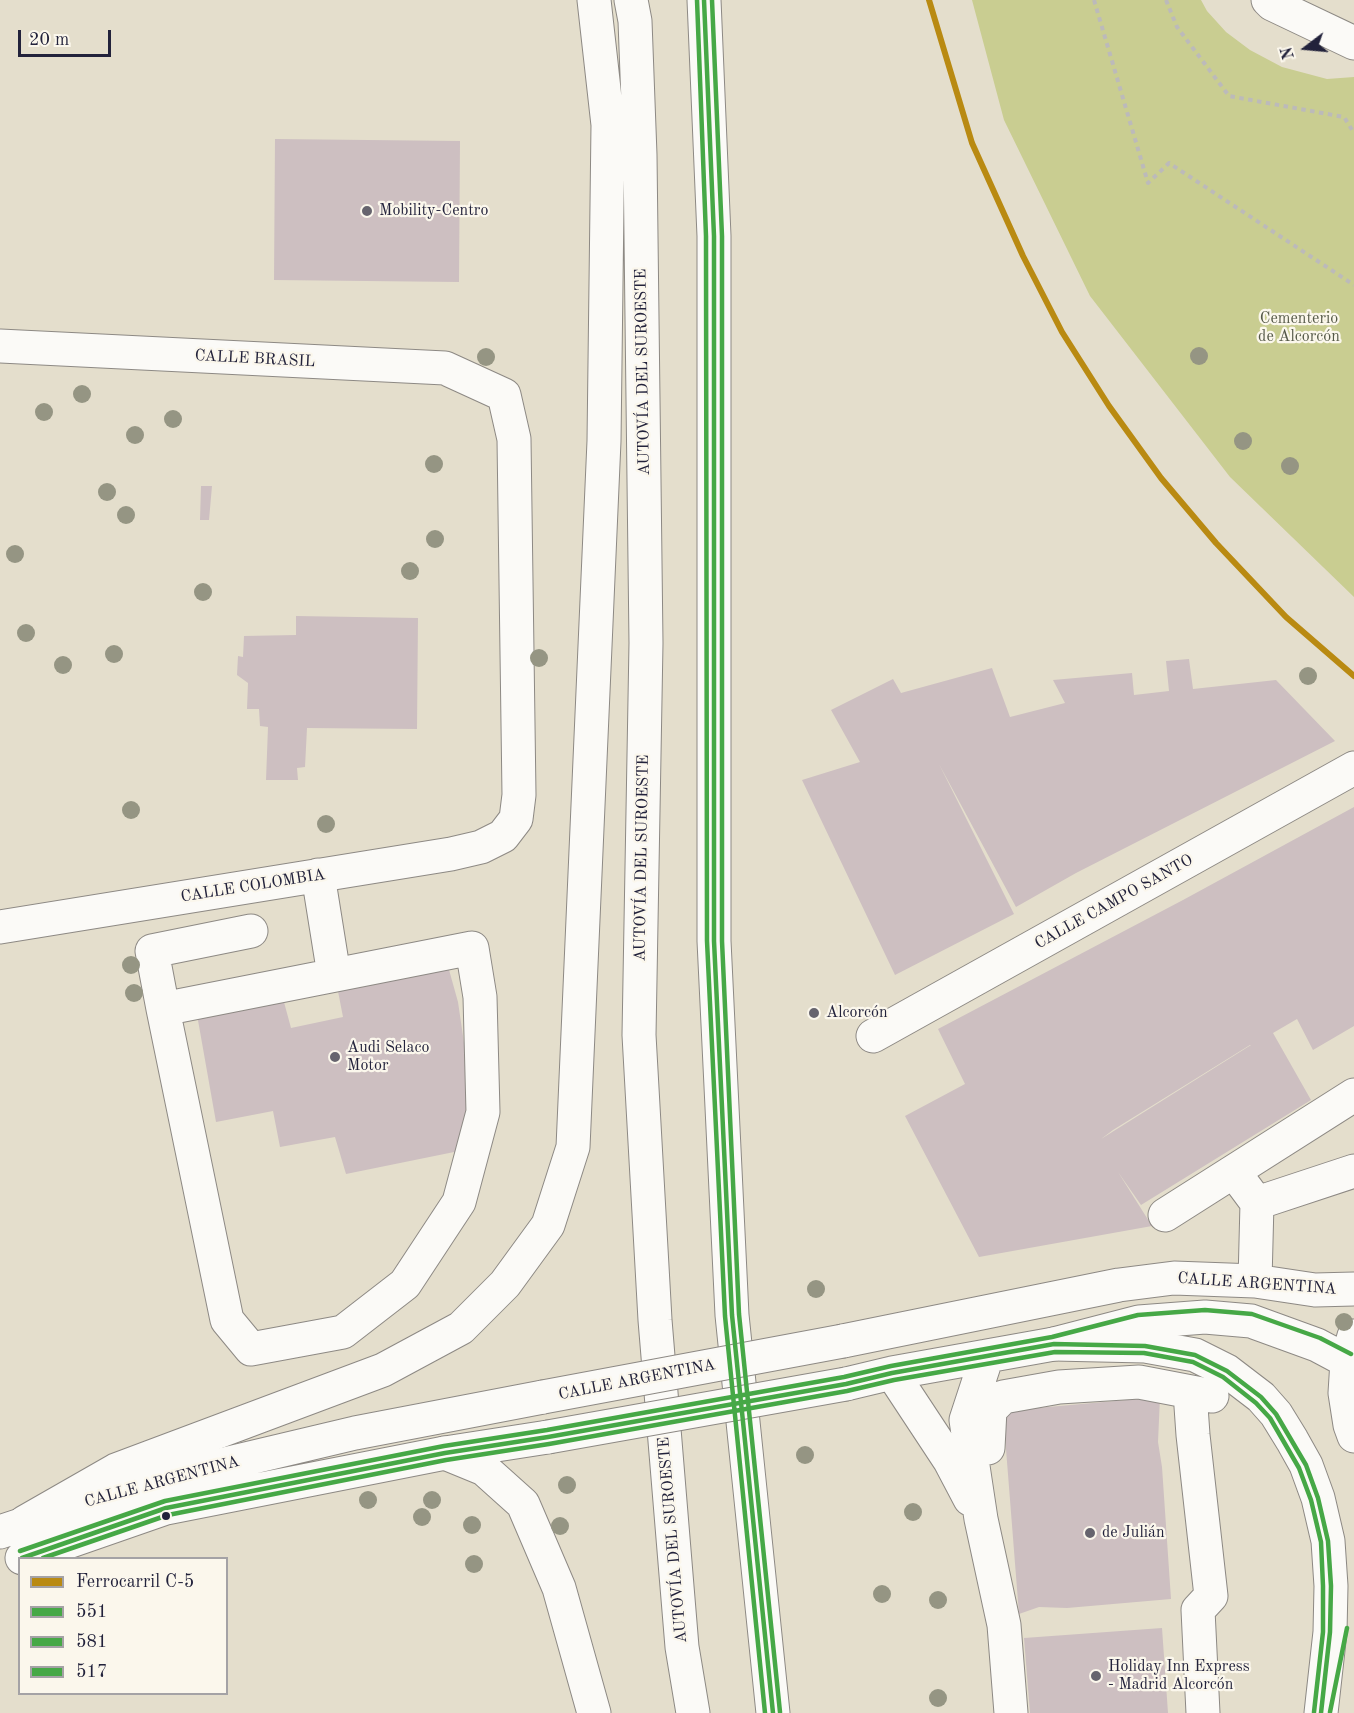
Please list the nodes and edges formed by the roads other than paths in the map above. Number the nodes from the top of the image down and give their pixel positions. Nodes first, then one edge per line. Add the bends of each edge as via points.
1 (594, 0) edge
2 (631, 0) edge
3 (704, 0) edge
4 (1268, 0) edge
5 (1308, 21) junction
6 (1354, 24) edge
7 (1354, 43) edge
8 (0, 346) edge
9 (1354, 768) edge
10 (503, 836) joint
11 (318, 875) junction
12 (0, 927) edge
13 (251, 931) dead end
14 (334, 975) junction
15 (163, 1009) junction
16 (873, 1036) dead end
17 (1354, 1095) edge
18 (1354, 1171) edge
19 (1234, 1172) junction
20 (1257, 1203) junction
21 (1165, 1215) dead end
22 (1255, 1281) junction
23 (1354, 1289) edge
24 (1054, 1344) junction
25 (1351, 1348) edge
26 (987, 1356) junction
27 (892, 1373) junction
28 (1354, 1436) edge
29 (445, 1453) junction
30 (981, 1519) junction
31 (12, 1527) edge
32 (27, 1557) edge
33 (18, 1560) edge
34 (0, 1567) edge
35 (1354, 1629) edge
36 (594, 1713) edge
37 (693, 1713) edge
38 (773, 1713) edge
39 (1011, 1713) edge
40 (1203, 1713) edge
41 (1321, 1713) edge
42 (1337, 1713) edge

1 - 31 main road via 608,125 604,453 573,1147 548,1225 505,1284 461,1328 383,1370 116,1470
2 - 37 main road, AUTOVÍA DEL SUROESTE via 640,155 646,644 639,1035 656,1332 682,1647
3 - 38 main road via 714,236 714,953 732,1315
4 - 5 main road
5 - 6 main road
5 - 7 main road
8 - 10 main road, CALLE BRASIL via 445,368 504,395 514,439 519,795 516,819
9 - 16 main road, CALLE CAMPO SANTO
10 - 11 main road, CALLE COLOMBIA via 481,847 451,854
11 - 12 main road, CALLE COLOMBIA
11 - 14 main road
13 - 15 main road via 152,951
14 - 15 main road
14 - 15 main road via 471,948 480,997 483,1112 459,1202 405,1284 343,1332 251,1349 227,1320
17 - 19 main road
18 - 20 main road
19 - 20 main road
19 - 21 main road
20 - 22 main road
22 - 23 main road, CALLE ARGENTINA via 1314,1290
22 - 31 main road, CALLE ARGENTINA, bridge via 1174,1278 1119,1285 355,1433 157,1480
24 - 25 main road, CALLE ARGENTINA via 1139,1322 1205,1317 1251,1321 1317,1345
24 - 26 main road, CALLE ARGENTINA
24 - 41 main road via 1145,1346 1195,1355 1227,1371 1276,1414 1306,1465 1328,1541 1330,1632
25 - 28 main road via 1346,1393
26 - 27 main road, CALLE ARGENTINA
26 - 30 main road via 966,1420
27 - 29 main road, CALLE ARGENTINA, bridge
27 - 30 main road via 950,1461
29 - 32 main road, CALLE ARGENTINA via 166,1508
29 - 36 main road via 484,1468 523,1504 559,1588
30 - 39 main road via 1004,1625
30 - 40 main road via 990,1410 1003,1397 1059,1387 1139,1382 1201,1394 1192,1435 1211,1596 1198,1610
33 - 34 main road, CALLE ARGENTINA
35 - 42 main road

